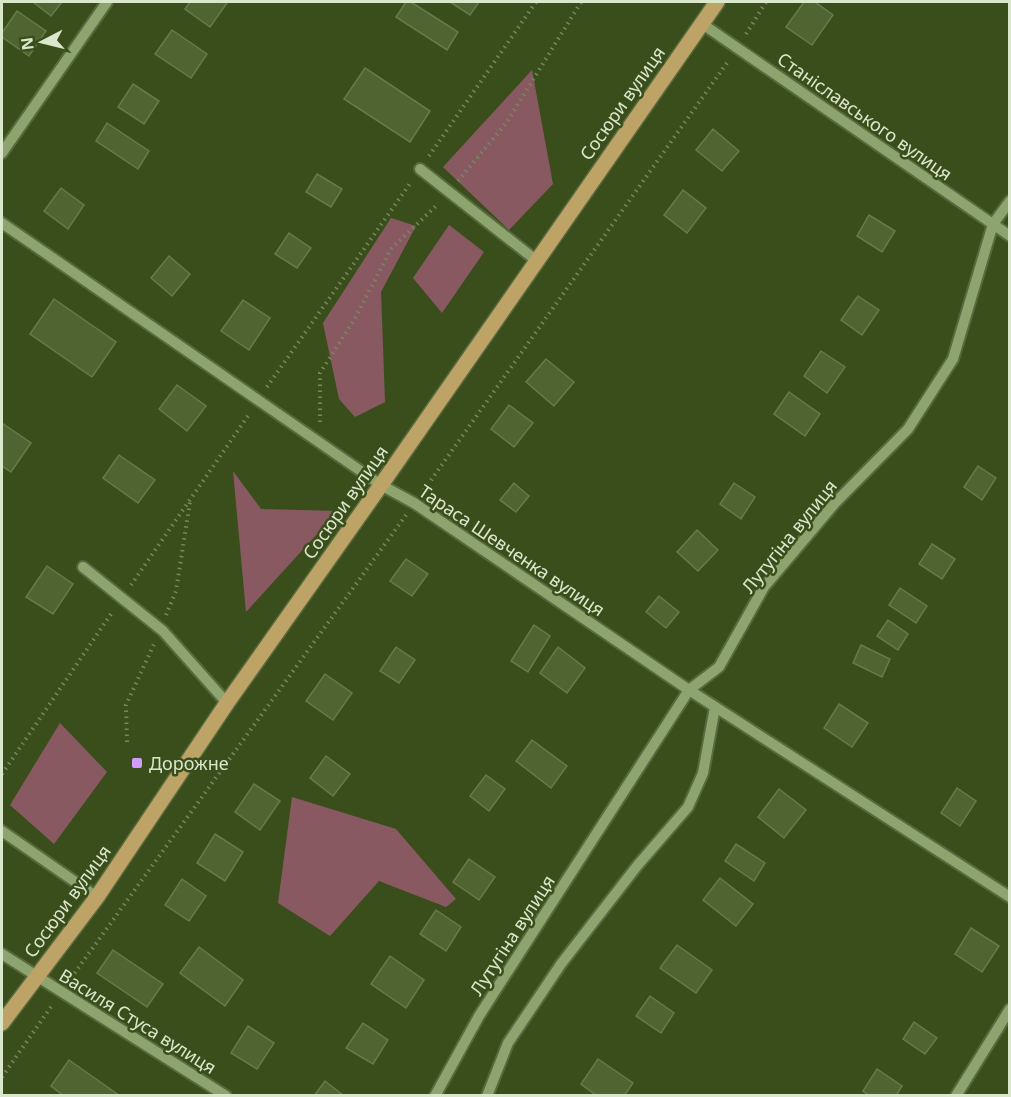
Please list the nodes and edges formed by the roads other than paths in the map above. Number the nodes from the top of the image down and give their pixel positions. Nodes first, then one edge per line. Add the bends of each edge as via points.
1 (108, 2) edge
2 (717, 2) edge
3 (701, 23) junction
4 (2, 153) edge
5 (420, 169) road end
6 (1010, 201) edge
7 (2, 223) edge
8 (993, 224) junction
9 (1010, 236) edge
10 (537, 261) junction
11 (381, 485) junction
12 (83, 567) dead end
13 (689, 690) junction
14 (227, 703) junction
15 (715, 707) junction
16 (2, 831) edge
17 (97, 897) junction
18 (1010, 897) edge
19 (2, 954) edge
20 (36, 976) junction
21 (1010, 1009) edge
22 (2, 1023) edge
23 (226, 1095) edge
24 (435, 1095) edge
25 (487, 1095) edge
26 (956, 1095) edge

1 - 4 street
2 - 3 main road, Сосюри вулиця
3 - 8 street, Станіславського вулиця
3 - 10 main road, Сосюри вулиця
5 - 10 street
6 - 8 street, Лутугіна вулиця
7 - 11 street, Тараса Шевченка вулиця
8 - 9 street, Станіславського вулиця
8 - 13 street, Лутугіна вулиця via 953,359 908,429 820,520 764,587 719,667
10 - 11 main road, Сосюри вулиця
11 - 13 street, Тараса Шевченка вулиця via 414,503
11 - 14 main road, Сосюри вулиця
12 - 14 street via 163,632
13 - 15 street, Тараса Шевченка вулиця
13 - 24 street, Лутугіна вулиця via 479,1016
14 - 17 main road, Сосюри вулиця
15 - 18 street, Тараса Шевченка вулиця
15 - 25 street via 703,773 688,807 561,964 508,1043
16 - 17 street
17 - 20 main road, Сосюри вулиця
19 - 20 street, Василя Стуса вулиця
20 - 22 main road, Сосюри вулиця
20 - 23 street, Василя Стуса вулиця
21 - 26 street

